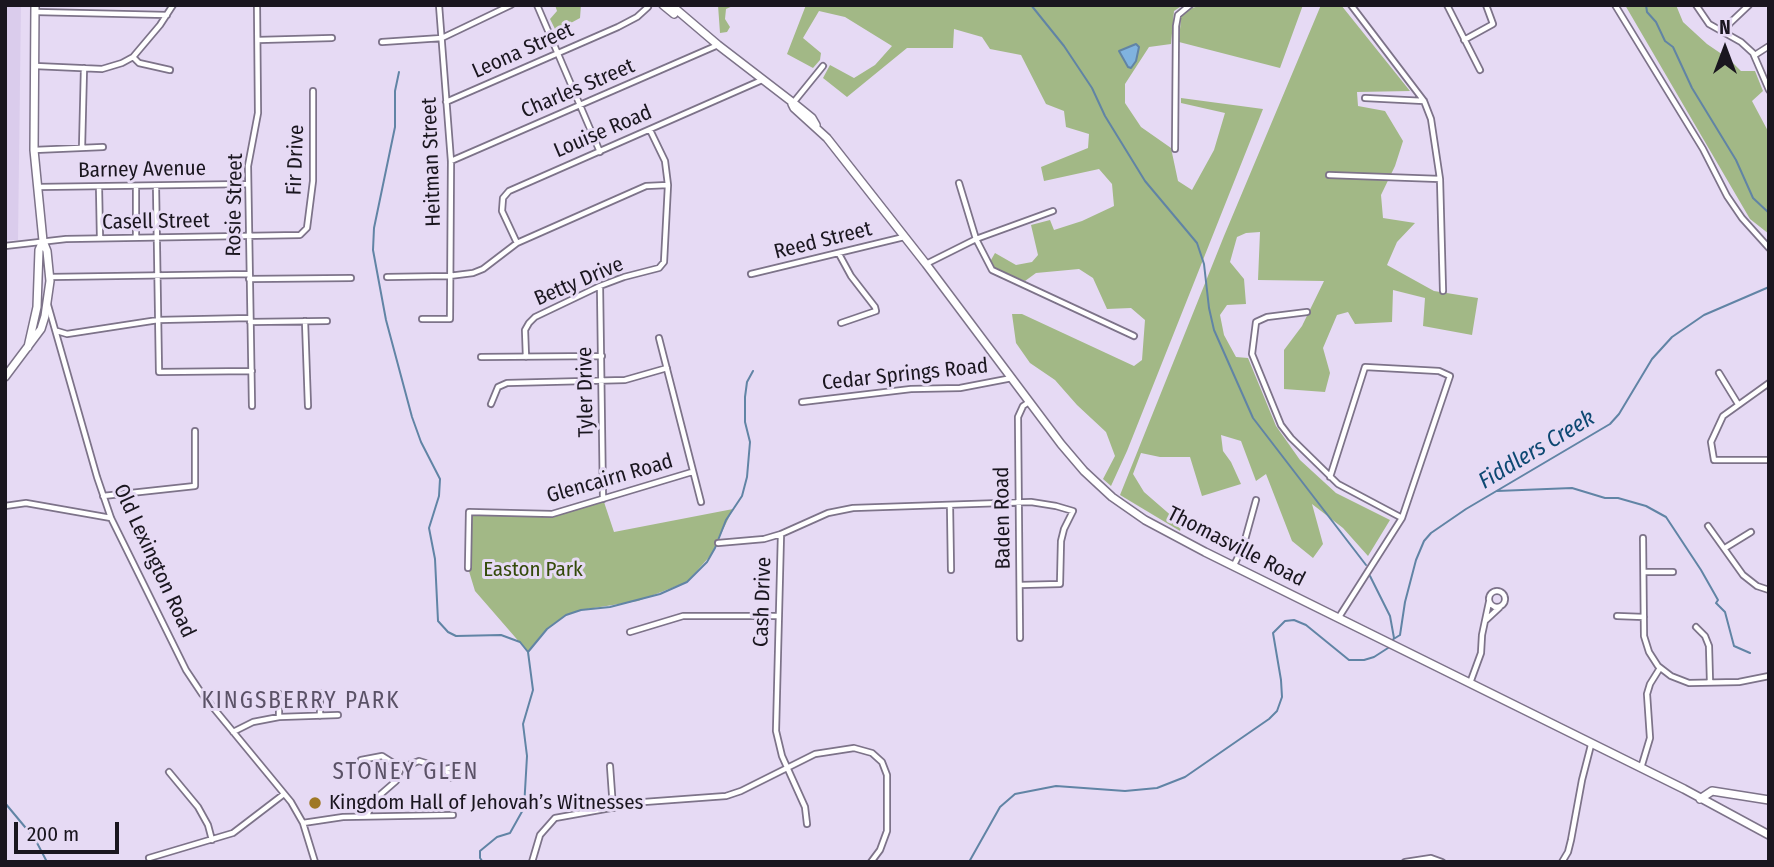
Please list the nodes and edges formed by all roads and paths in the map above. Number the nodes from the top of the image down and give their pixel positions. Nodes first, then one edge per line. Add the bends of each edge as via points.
1 (173, 5) edge
2 (257, 5) edge
3 (439, 5) edge
4 (511, 5) edge
5 (537, 5) edge
6 (663, 5) edge
7 (671, 5) edge
8 (1190, 5) edge
9 (1350, 5) edge
10 (1447, 5) edge
11 (1486, 5) edge
12 (1615, 5) edge
13 (1696, 5) edge
14 (1749, 5) edge
15 (648, 7) dead end
16 (35, 9) edge
17 (167, 15) junction
18 (696, 27) junction
19 (1724, 32) junction
20 (442, 37) junction
21 (332, 38) dead end
22 (258, 40) junction
23 (1464, 40) junction
24 (382, 42) dead end
25 (718, 45) junction
26 (1769, 46) edge
27 (558, 54) junction
28 (1755, 56) junction
29 (132, 57) junction
30 (35, 66) junction
31 (823, 66) dead end
32 (84, 68) junction
33 (170, 70) dead end
34 (1480, 70) dead end
35 (762, 80) junction
36 (1769, 90) edge
37 (313, 91) dead end
38 (1365, 98) dead end
39 (1424, 101) junction
40 (446, 102) junction
41 (792, 104) junction
42 (580, 105) junction
43 (650, 130) junction
44 (103, 147) dead end
45 (82, 148) junction
46 (1175, 149) dead end
47 (34, 150) junction
48 (600, 152) junction
49 (451, 161) junction
50 (1329, 175) dead end
51 (1440, 179) junction
52 (959, 183) dead end
53 (248, 184) junction
54 (668, 185) junction
55 (136, 186) junction
56 (156, 186) junction
57 (37, 187) junction
58 (99, 187) junction
59 (1053, 211) dead end
60 (306, 230) joint
61 (248, 236) junction
62 (136, 237) junction
63 (157, 237) junction
64 (904, 237) junction
65 (100, 238) junction
66 (976, 239) junction
67 (43, 241) junction
68 (517, 243) junction
69 (5, 247) edge
70 (1769, 248) edge
71 (839, 254) junction
72 (926, 264) junction
73 (751, 274) dead end
74 (157, 276) junction
75 (387, 276) dead end
76 (449, 276) junction
77 (39, 277) junction
78 (50, 277) junction
79 (249, 277) junction
80 (351, 278) dead end
81 (600, 286) junction
82 (1443, 291) dead end
83 (47, 304) junction
84 (1307, 312) dead end
85 (422, 319) dead end
86 (158, 320) junction
87 (250, 320) junction
88 (305, 321) junction
89 (327, 321) dead end
90 (841, 323) dead end
91 (56, 330) junction
92 (67, 334) junction
93 (1134, 336) dead end
94 (659, 338) dead end
95 (60, 346) junction
96 (27, 347) junction
97 (602, 356) junction
98 (481, 357) dead end
99 (526, 357) junction
100 (667, 368) junction
101 (251, 370) junction
102 (1718, 373) dead end
103 (5, 377) edge
104 (1012, 379) junction
105 (602, 380) junction
106 (1769, 383) edge
107 (802, 402) dead end
108 (1029, 402) junction
109 (491, 404) dead end
110 (1738, 404) junction
111 (253, 406) dead end
112 (307, 406) dead end
113 (195, 431) dead end
114 (1769, 460) edge
115 (692, 472) junction
116 (1330, 477) junction
117 (103, 496) junction
118 (603, 499) junction
119 (1256, 500) dead end
120 (701, 502) dead end
121 (1019, 503) junction
122 (950, 505) junction
123 (5, 506) edge
124 (111, 517) junction
125 (1402, 518) junction
126 (1708, 526) dead end
127 (1751, 532) dead end
128 (781, 534) junction
129 (1643, 538) dead end
130 (718, 543) dead end
131 (1725, 548) junction
132 (1233, 566) junction
133 (468, 568) dead end
134 (951, 570) dead end
135 (1646, 572) junction
136 (1673, 572) dead end
137 (1020, 585) junction
138 (1769, 590) edge
139 (1489, 602) junction
140 (1500, 607) junction
141 (779, 616) junction
142 (1617, 616) dead end
143 (1339, 617) junction
144 (1644, 617) junction
145 (1485, 621) junction
146 (1696, 627) dead end
147 (630, 632) dead end
148 (1020, 638) dead end
149 (1660, 668) junction
150 (1769, 676) edge
151 (1710, 682) junction
152 (1470, 684) junction
153 (320, 693) dead end
154 (279, 694) dead end
155 (338, 715) dead end
156 (320, 716) junction
157 (279, 717) junction
158 (233, 732) junction
159 (1591, 745) junction
160 (361, 760) dead end
161 (610, 766) dead end
162 (401, 768) junction
163 (786, 768) junction
164 (445, 769) dead end
165 (1641, 769) junction
166 (169, 772) dead end
167 (284, 794) junction
168 (1700, 799) junction
169 (1769, 800) edge
170 (612, 808) junction
171 (453, 815) dead end
172 (367, 816) junction
173 (303, 823) junction
174 (807, 824) dead end
175 (1769, 835) edge
176 (212, 840) junction
177 (149, 859) dead end
178 (315, 862) edge
179 (532, 862) edge
180 (871, 862) edge
181 (1405, 862) edge
182 (1441, 862) edge
183 (1562, 862) edge

1 - 17 street
2 - 22 street, Rosie Street
3 - 20 street, Heitman Street
4 - 20 street
5 - 27 street
6 - 18 main road, Thomasville Road
7 - 18 main road, Thomasville Road
8 - 46 street via 1178,15 1176,26
9 - 39 street
10 - 23 street
11 - 23 street via 1493,24
12 - 70 street via 1727,196
13 - 19 street via 1709,23
14 - 19 street
15 - 27 street, Leona Street via 628,22
16 - 17 street
16 - 30 main road, Old Lexington Road
17 - 29 street
18 - 25 main road, Thomasville Road
19 - 28 street
20 - 24 street
20 - 40 street, Heitman Street
21 - 22 street
22 - 53 street, Rosie Street via 258,113 248,158
23 - 34 street
25 - 35 main road, Thomasville Road
25 - 42 street, Charles Street
26 - 28 street
27 - 40 street, Leona Street
27 - 42 street
28 - 36 street
29 - 32 street via 112,67
29 - 33 street
30 - 32 street
30 - 47 main road, Old Lexington Road
31 - 41 street
32 - 45 street
35 - 41 main road, Thomasville Road
35 - 43 street, Louise Road
37 - 60 street, Fir Drive via 313,181
38 - 39 street
39 - 51 street
40 - 49 street, Heitman Street
41 - 64 main road, Thomasville Road via 812,118
42 - 48 street
42 - 49 street, Charles Street
43 - 48 street, Louise Road
43 - 54 street, Betty Drive via 664,161
44 - 45 street
45 - 47 street
47 - 57 main road, Old Lexington Road
48 - 68 street, Louise Road via 505,194 502,211
49 - 76 street, Heitman Street
50 - 51 street
51 - 82 street
52 - 66 street
53 - 56 street, Barney Avenue
53 - 61 street, Rosie Street
54 - 68 street via 646,186
54 - 81 street, Betty Drive via 664,262 651,272
55 - 56 street, Barney Avenue
55 - 58 street, Barney Avenue
55 - 62 street
56 - 63 street
57 - 58 street, Barney Avenue
57 - 67 main road, Old Lexington Road
58 - 65 street
59 - 66 street
60 - 61 street, Casell Street via 300,235
61 - 63 street, Casell Street
61 - 79 street, Rosie Street
62 - 63 street, Casell Street
62 - 65 street, Casell Street
63 - 74 street
64 - 71 street, Reed Street
64 - 72 main road, Thomasville Road
65 - 67 street, Casell Street
66 - 72 street
66 - 93 street via 992,270
67 - 69 street, Casell Street
67 - 77 main road, Old Lexington Road
67 - 78 main road, Old Lexington Road
68 - 76 street via 483,269
71 - 73 street, Reed Street
71 - 90 street via 876,311
72 - 104 main road, Thomasville Road
74 - 78 street
74 - 79 street
74 - 86 street
75 - 76 street
76 - 85 street, Heitman Street via 450,319
77 - 83 main road
77 - 96 main road, Old Lexington Road
78 - 83 main road, Old Lexington Road
79 - 80 street
79 - 87 street, Rosie Street
81 - 97 street, Tyler Drive
81 - 99 street, Betty Drive via 528,323
83 - 91 street, Old Lexington Road
83 - 96 main road via 41,329
84 - 116 street via 1256,322 1252,354 1281,425
86 - 87 street
86 - 92 street
86 - 101 street via 159,372
87 - 88 street
87 - 101 street, Rosie Street
88 - 89 street
88 - 112 street
91 - 92 street
91 - 95 street, Old Lexington Road
92 - 95 street
94 - 100 street
95 - 117 street, Old Lexington Road
96 - 103 main road
97 - 99 street
97 - 105 street, Tyler Drive
98 - 99 street
100 - 105 street via 625,380
100 - 115 street
101 - 111 street, Rosie Street
102 - 110 street
104 - 107 street, Cedar Springs Road
104 - 108 main road, Thomasville Road
105 - 109 street via 507,383 498,387
105 - 118 street, Tyler Drive
106 - 110 street
108 - 121 street, Baden Road via 1018,417
108 - 132 main road, Thomasville Road via 1084,471 1112,497 1144,520
110 - 114 street via 1723,416 1715,431 1711,442 1714,460
113 - 117 street via 195,486
115 - 118 street, Glencairn Road
115 - 120 street
116 - 125 street
116 - 125 street via 1365,367 1439,371 1450,376
117 - 124 street, Old Lexington Road
118 - 133 street, Glencairn Road via 552,514 469,512
119 - 132 street
121 - 122 street, Cash Drive
121 - 137 street, Baden Road
121 - 137 street, Cash Drive via 1044,503 1073,511 1061,541 1060,584
122 - 128 street, Cash Drive via 842,509
122 - 134 street
123 - 124 street via 26,503
124 - 158 street, Old Lexington Road via 186,670
125 - 143 street
126 - 131 street
127 - 131 street
128 - 130 street
128 - 141 street, Cash Drive
129 - 135 street
131 - 138 street via 1743,575
132 - 143 main road, Thomasville Road
135 - 136 street
135 - 144 street
137 - 148 street, Baden Road
139 - 140 street
139 - 140 street via 1491,593 1501,592 1504,602
139 - 145 street
140 - 145 street
141 - 147 street via 677,617
141 - 163 street, Cash Drive via 776,731
142 - 144 street
143 - 152 main road, Thomasville Road
144 - 149 street via 1647,647
145 - 152 street
146 - 151 street via 1709,646
149 - 151 street via 1684,682
149 - 165 street via 1647,694 1650,733
150 - 151 street
152 - 159 main road, Thomasville Road
153 - 156 street
154 - 157 street
155 - 156 street
156 - 157 street
157 - 158 street
158 - 167 street, Old Lexington Road
159 - 165 main road, Thomasville Road
159 - 183 street
160 - 162 street via 382,756
161 - 170 street
162 - 164 street via 419,761
162 - 172 street via 396,780 373,801
163 - 170 street via 726,796
163 - 174 street, Cash Drive via 802,799
163 - 180 street via 815,754 842,749 865,749 879,758 887,775 888,824 883,844
165 - 168 main road, Thomasville Road
166 - 176 street via 198,807
167 - 173 street, Old Lexington Road
167 - 176 street via 241,829
168 - 169 main road via 1712,791
168 - 175 main road, Thomasville Road
170 - 179 street via 555,818 540,835
171 - 172 street
172 - 173 street
173 - 178 street, Old Lexington Road
176 - 177 street
181 - 182 street via 1431,858

